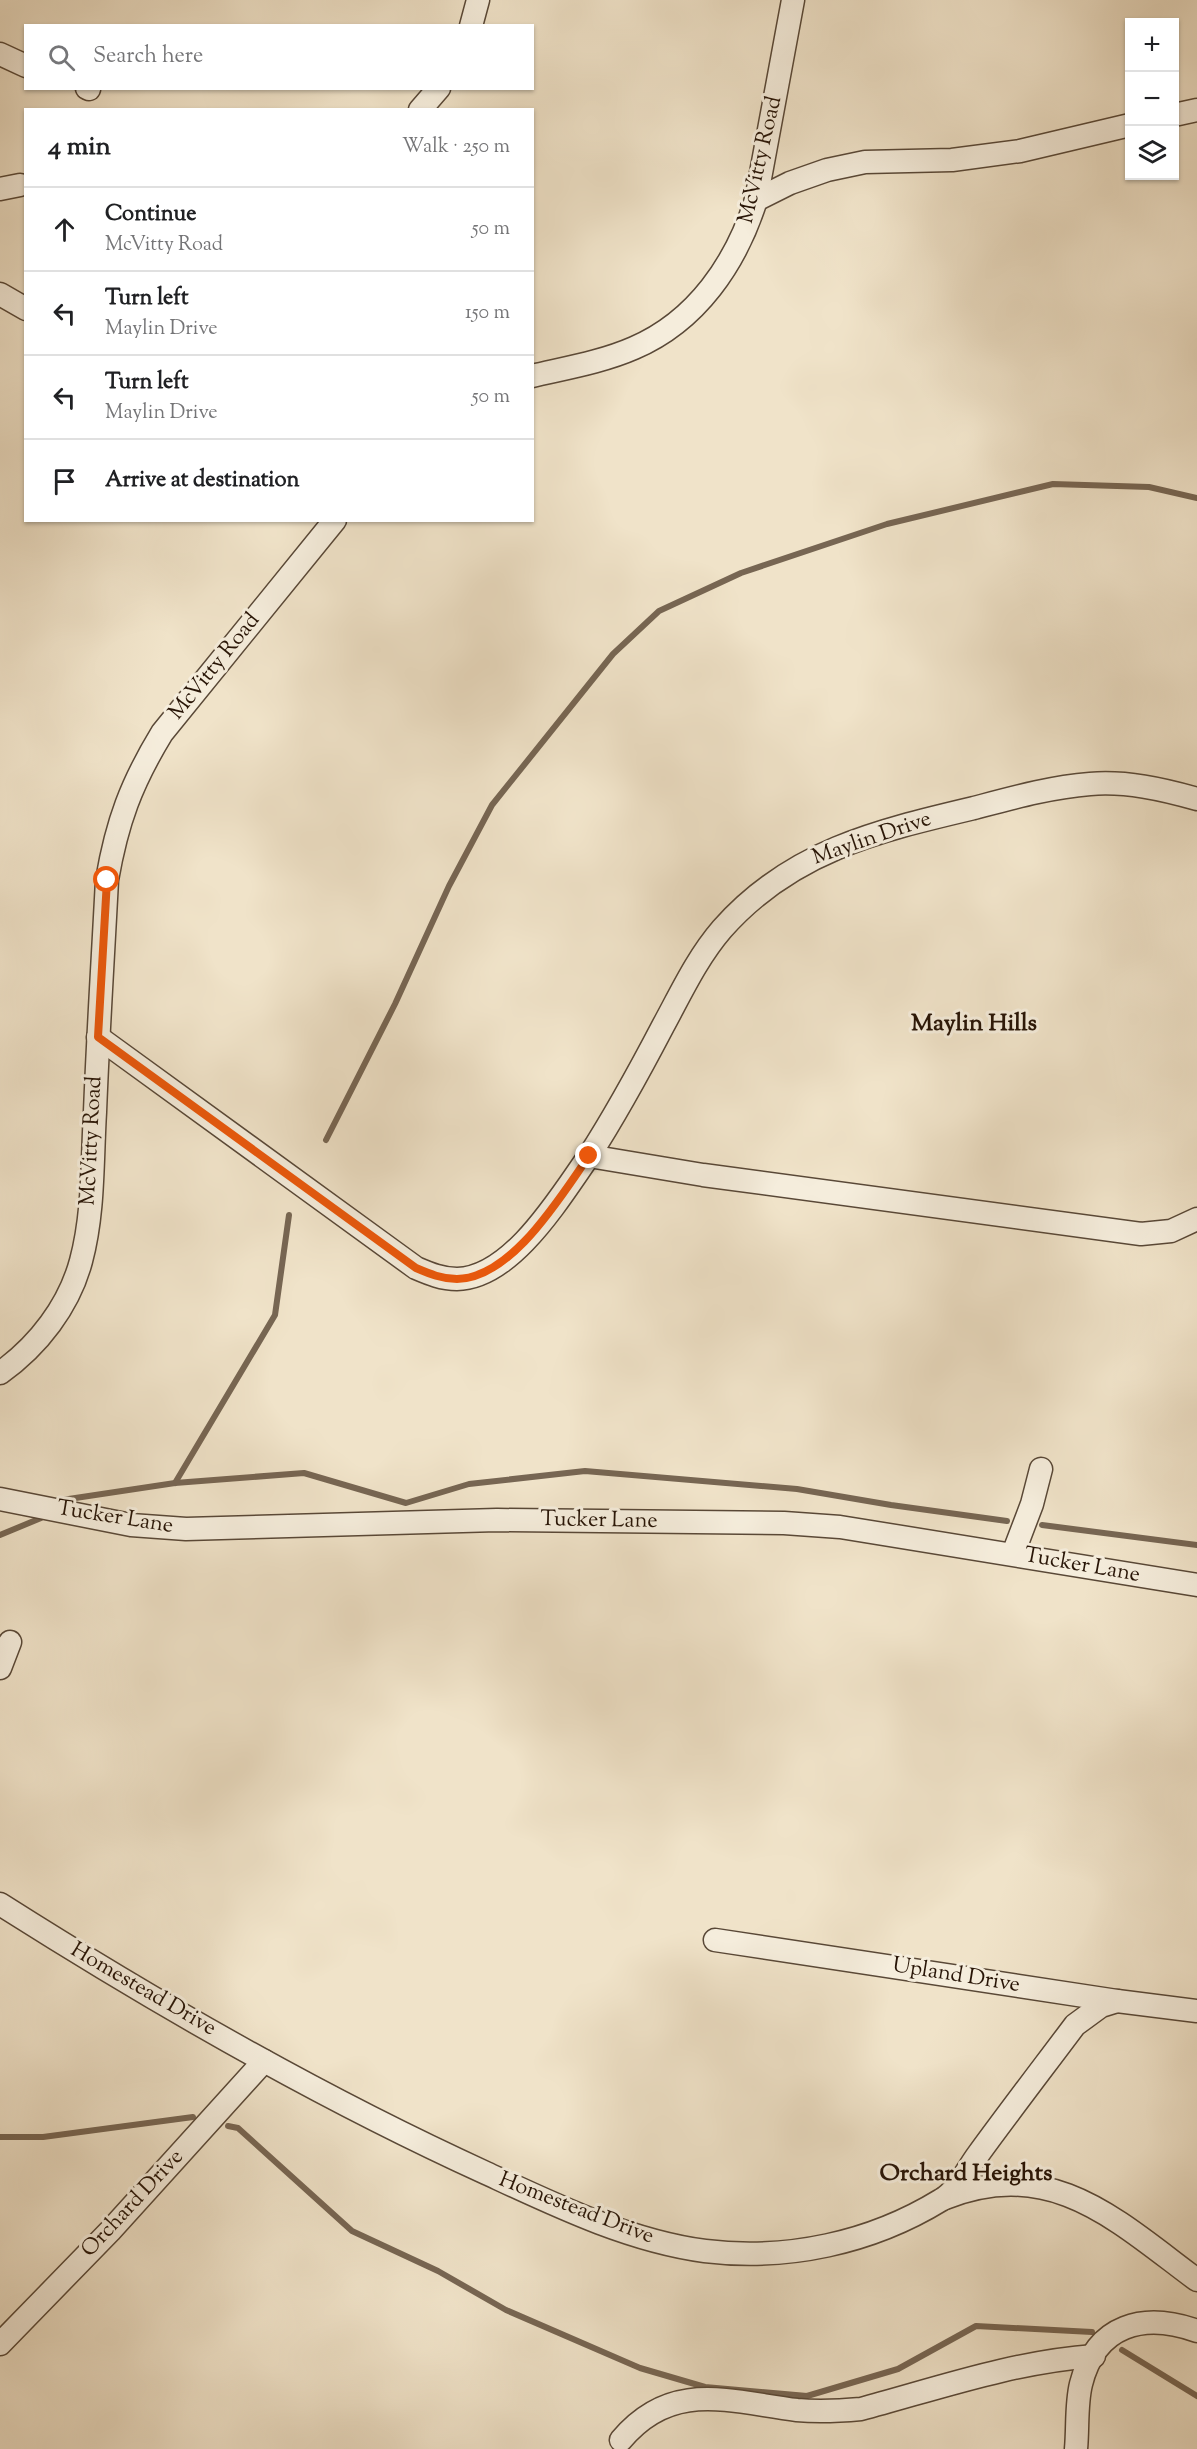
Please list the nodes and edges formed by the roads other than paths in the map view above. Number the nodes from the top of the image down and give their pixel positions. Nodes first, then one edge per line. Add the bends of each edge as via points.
1 (478, 0) edge
2 (793, 0) edge
3 (472, 24) edge
4 (0, 54) edge
5 (24, 65) edge
6 (437, 90) edge
7 (422, 108) edge
8 (1197, 110) edge
9 (1179, 114) edge
10 (1126, 126) edge
11 (756, 200) junction
12 (0, 294) edge
13 (24, 308) edge
14 (534, 376) edge
15 (333, 522) edge
16 (1197, 799) edge
17 (98, 1037) junction
18 (589, 1156) junction
19 (1197, 1219) edge
20 (0, 1372) edge
21 (1041, 1469) dead end
22 (0, 1499) edge
23 (1013, 1554) junction
24 (1197, 1585) edge
25 (10, 1642) dead end
26 (0, 1668) edge
27 (0, 1904) edge
28 (715, 1940) dead end
29 (1117, 2001) junction
30 (1197, 2011) edge
31 (264, 2061) junction
32 (945, 2198) junction
33 (1197, 2280) edge
34 (1197, 2331) edge
35 (0, 2344) edge
36 (1094, 2356) junction
37 (621, 2440) dead end
38 (1077, 2449) edge

1 - 3 street
2 - 11 street, McVitty Road
4 - 5 street
6 - 7 street
8 - 9 street
10 - 11 street via 1020,151 952,160 865,162 827,170
11 - 14 street, McVitty Road via 737,249 713,286 664,332 635,348
12 - 13 street
15 - 17 street, McVitty Road via 162,733 141,767 116,832 107,880
16 - 18 street, Maylin Drive via 1128,784 1050,789 878,833 799,865 748,902 697,962 619,1109
17 - 18 street, Maylin Drive via 416,1268 438,1277 477,1276 510,1256 551,1209
17 - 20 street, McVitty Road via 87,1231 80,1262 50,1324 30,1348
18 - 19 street via 1141,1234 1171,1231
21 - 23 street
22 - 23 street, Tucker Lane via 131,1525 186,1529 497,1520 784,1523 840,1527
23 - 24 street, Tucker Lane
25 - 26 street
27 - 31 street, Homestead Drive
28 - 29 street, Upland Drive
29 - 30 street, Upland Drive
29 - 32 street, Homestead Drive via 1101,2006 1075,2025
31 - 32 street, Homestead Drive via 406,2137 523,2190 654,2241 705,2251 756,2254 807,2250 855,2240 893,2226
31 - 35 street, Orchard Drive via 110,2231
32 - 33 street via 985,2186 1013,2184 1062,2192 1087,2202 1130,2230
34 - 36 street via 1159,2321 1141,2322 1111,2336
36 - 37 street via 1011,2367 861,2409 836,2412 687,2399 653,2413
36 - 38 street via 1080,2386

